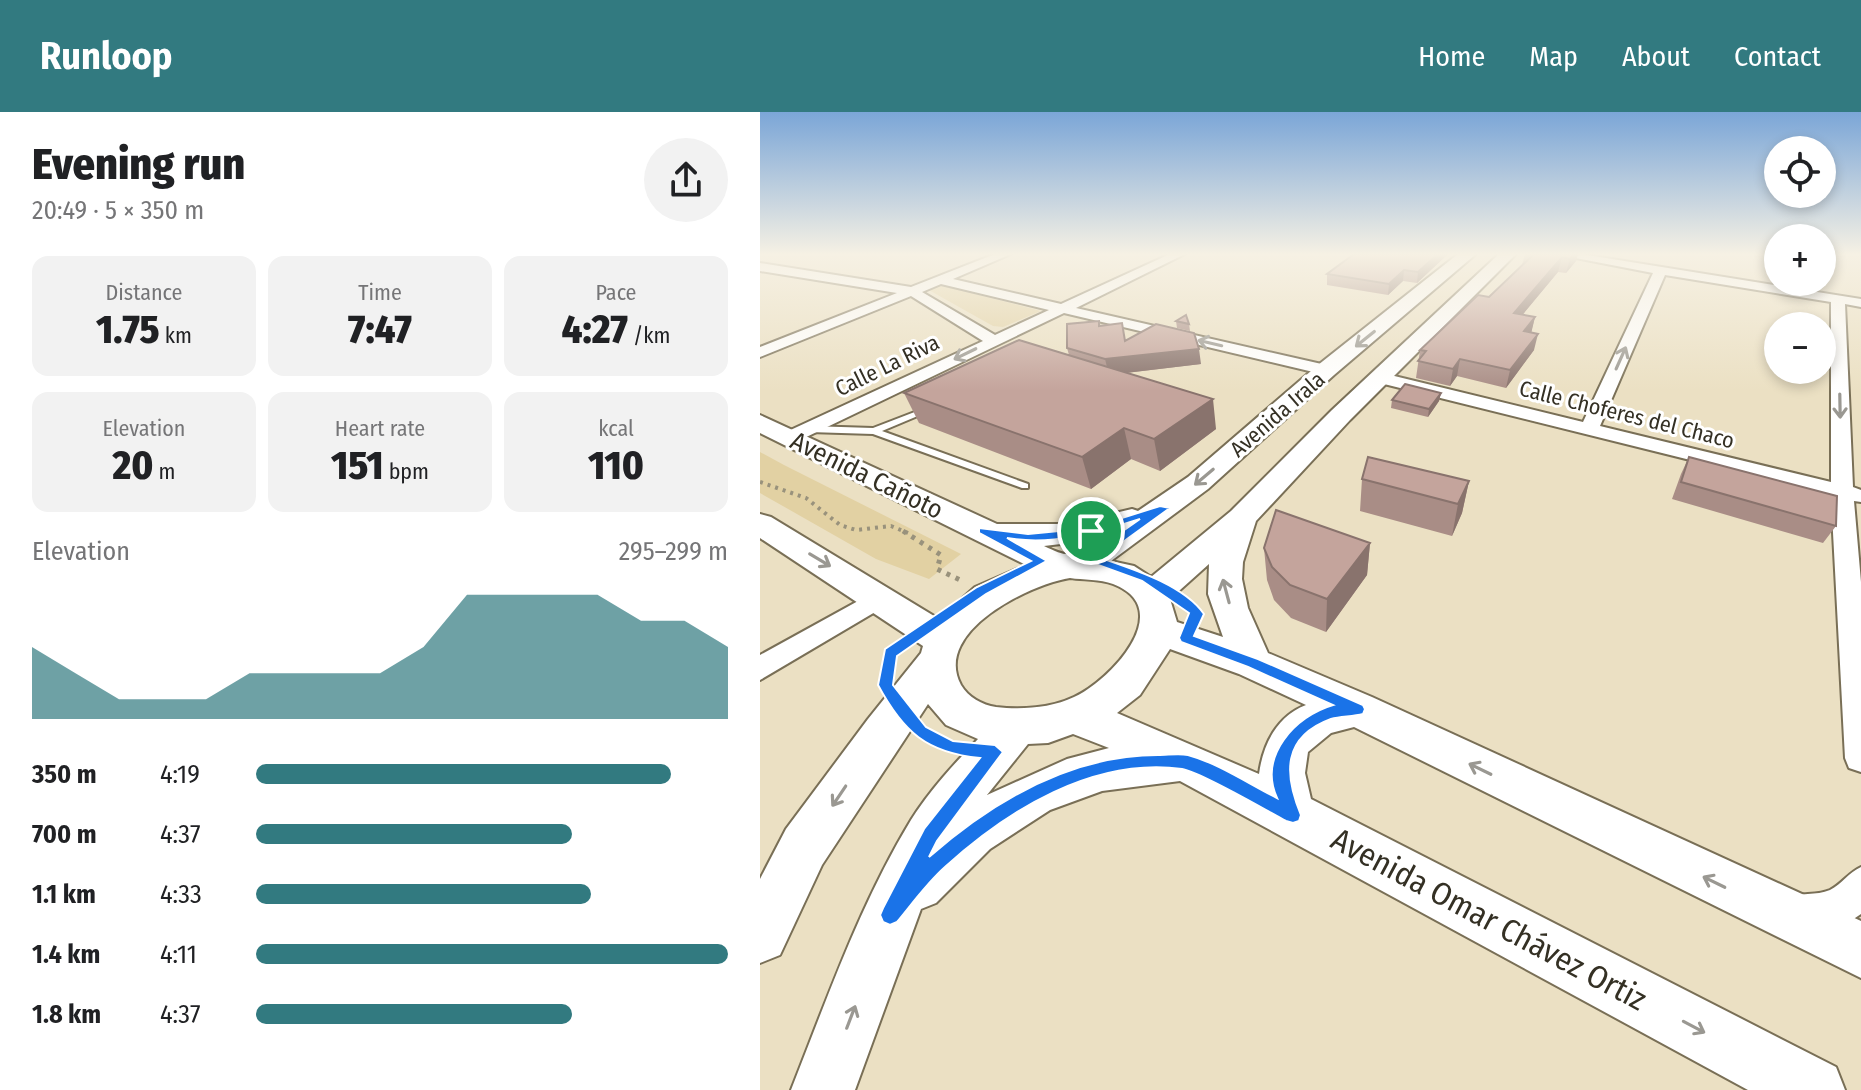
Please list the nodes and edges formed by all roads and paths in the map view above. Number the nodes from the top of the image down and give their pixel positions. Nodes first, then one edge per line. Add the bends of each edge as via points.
1 (890, 300) edge
2 (926, 300) edge
3 (1022, 300) edge
4 (1081, 300) edge
5 (1412, 300) edge
6 (1462, 300) edge
7 (1647, 300) edge
8 (1838, 300) joint
9 (1861, 303) edge
10 (1061, 309) junction
11 (1000, 343) junction
12 (760, 352) edge
13 (1326, 370) junction
14 (1382, 378) junction
15 (944, 402) edge
16 (760, 423) edge
17 (1589, 429) junction
18 (874, 431) junction
19 (800, 433) junction
20 (760, 482) edge
21 (1025, 486) dead end
22 (1852, 494) edge
23 (1164, 508) junction
24 (1242, 518) junction
25 (760, 524) edge
26 (983, 530) junction
27 (1070, 568) junction
28 (968, 584) dead end
29 (878, 599) junction
30 (1155, 613) junction
31 (936, 644) junction
32 (1253, 663) junction
33 (760, 669) edge
34 (900, 709) junction
35 (1357, 709) junction
36 (1074, 716) junction
37 (1016, 727) junction
38 (1861, 758) edge
39 (1186, 762) junction
40 (1293, 815) junction
41 (1861, 886) edge
42 (1777, 912) junction
43 (890, 915) junction
44 (760, 935) edge
45 (1861, 950) edge
46 (1760, 1076) edge
47 (823, 1090) edge
48 (1813, 1090) edge

1 - 12 street
2 - 11 street
3 - 10 street
4 - 10 street, Calle La Riva
5 -> 13 main road, Avenida Irala
6 - 14 main road, Avenida Irala
17 -> 7 street
8 - 9 street
8 -> 22 street
10 - 11 street, Calle La Riva
13 -> 10 street
11 -> 19 street, Calle La Riva
13 -> 23 main road, Avenida Irala
14 - 17 street, Calle Choferes del Chaco
14 - 24 main road, Avenida Irala
15 - 18 lane
16 - 19 main road, Avenida Cañoto
17 - 22 street, Calle Choferes del Chaco
18 - 19 lane
18 - 21 lane
19 - 26 main road, Avenida Cañoto
20 - 28 path via 806,498 840,525 856,530 891,526 913,535 941,555 937,569
22 - 38 street
23 - 26 main road via 1063,536 1028,538
23 - 27 main road, Avenida Irala
24 - 30 main road, Avenida Irala
32 -> 24 main road via 1222,579
25 -> 29 main road
26 - 27 main road, Avenida Cañoto
27 - 30 main road via 1122,575 1139,584
27 - 31 main road via 1024,577 989,595
29 - 31 main road
29 - 33 street
30 - 32 main road
30 - 36 main road via 1153,651 1139,672 1104,702
31 - 34 main road
31 - 34 path via 890,653 885,685
31 - 37 main road via 941,688 958,711 990,724
32 - 35 main road
34 -> 44 main road via 804,847
35 - 40 main road via 1308,723 1290,740 1281,763 1281,790
42 -> 35 main road
36 - 37 main road
36 - 39 main road, Avenida Omar Chávez Ortiz
37 - 43 main road via 930,835
39 - 40 main road, Avenida Omar Chávez Ortiz
39 - 43 main road via 1137,762 1057,782 986,821 936,863
40 -> 46 main road, Avenida Omar Chávez Ortiz
41 - 42 street via 1849,903 1822,913
42 - 45 main road
47 -> 43 main road
46 - 48 main road, Avenida Omar Chávez Ortiz

